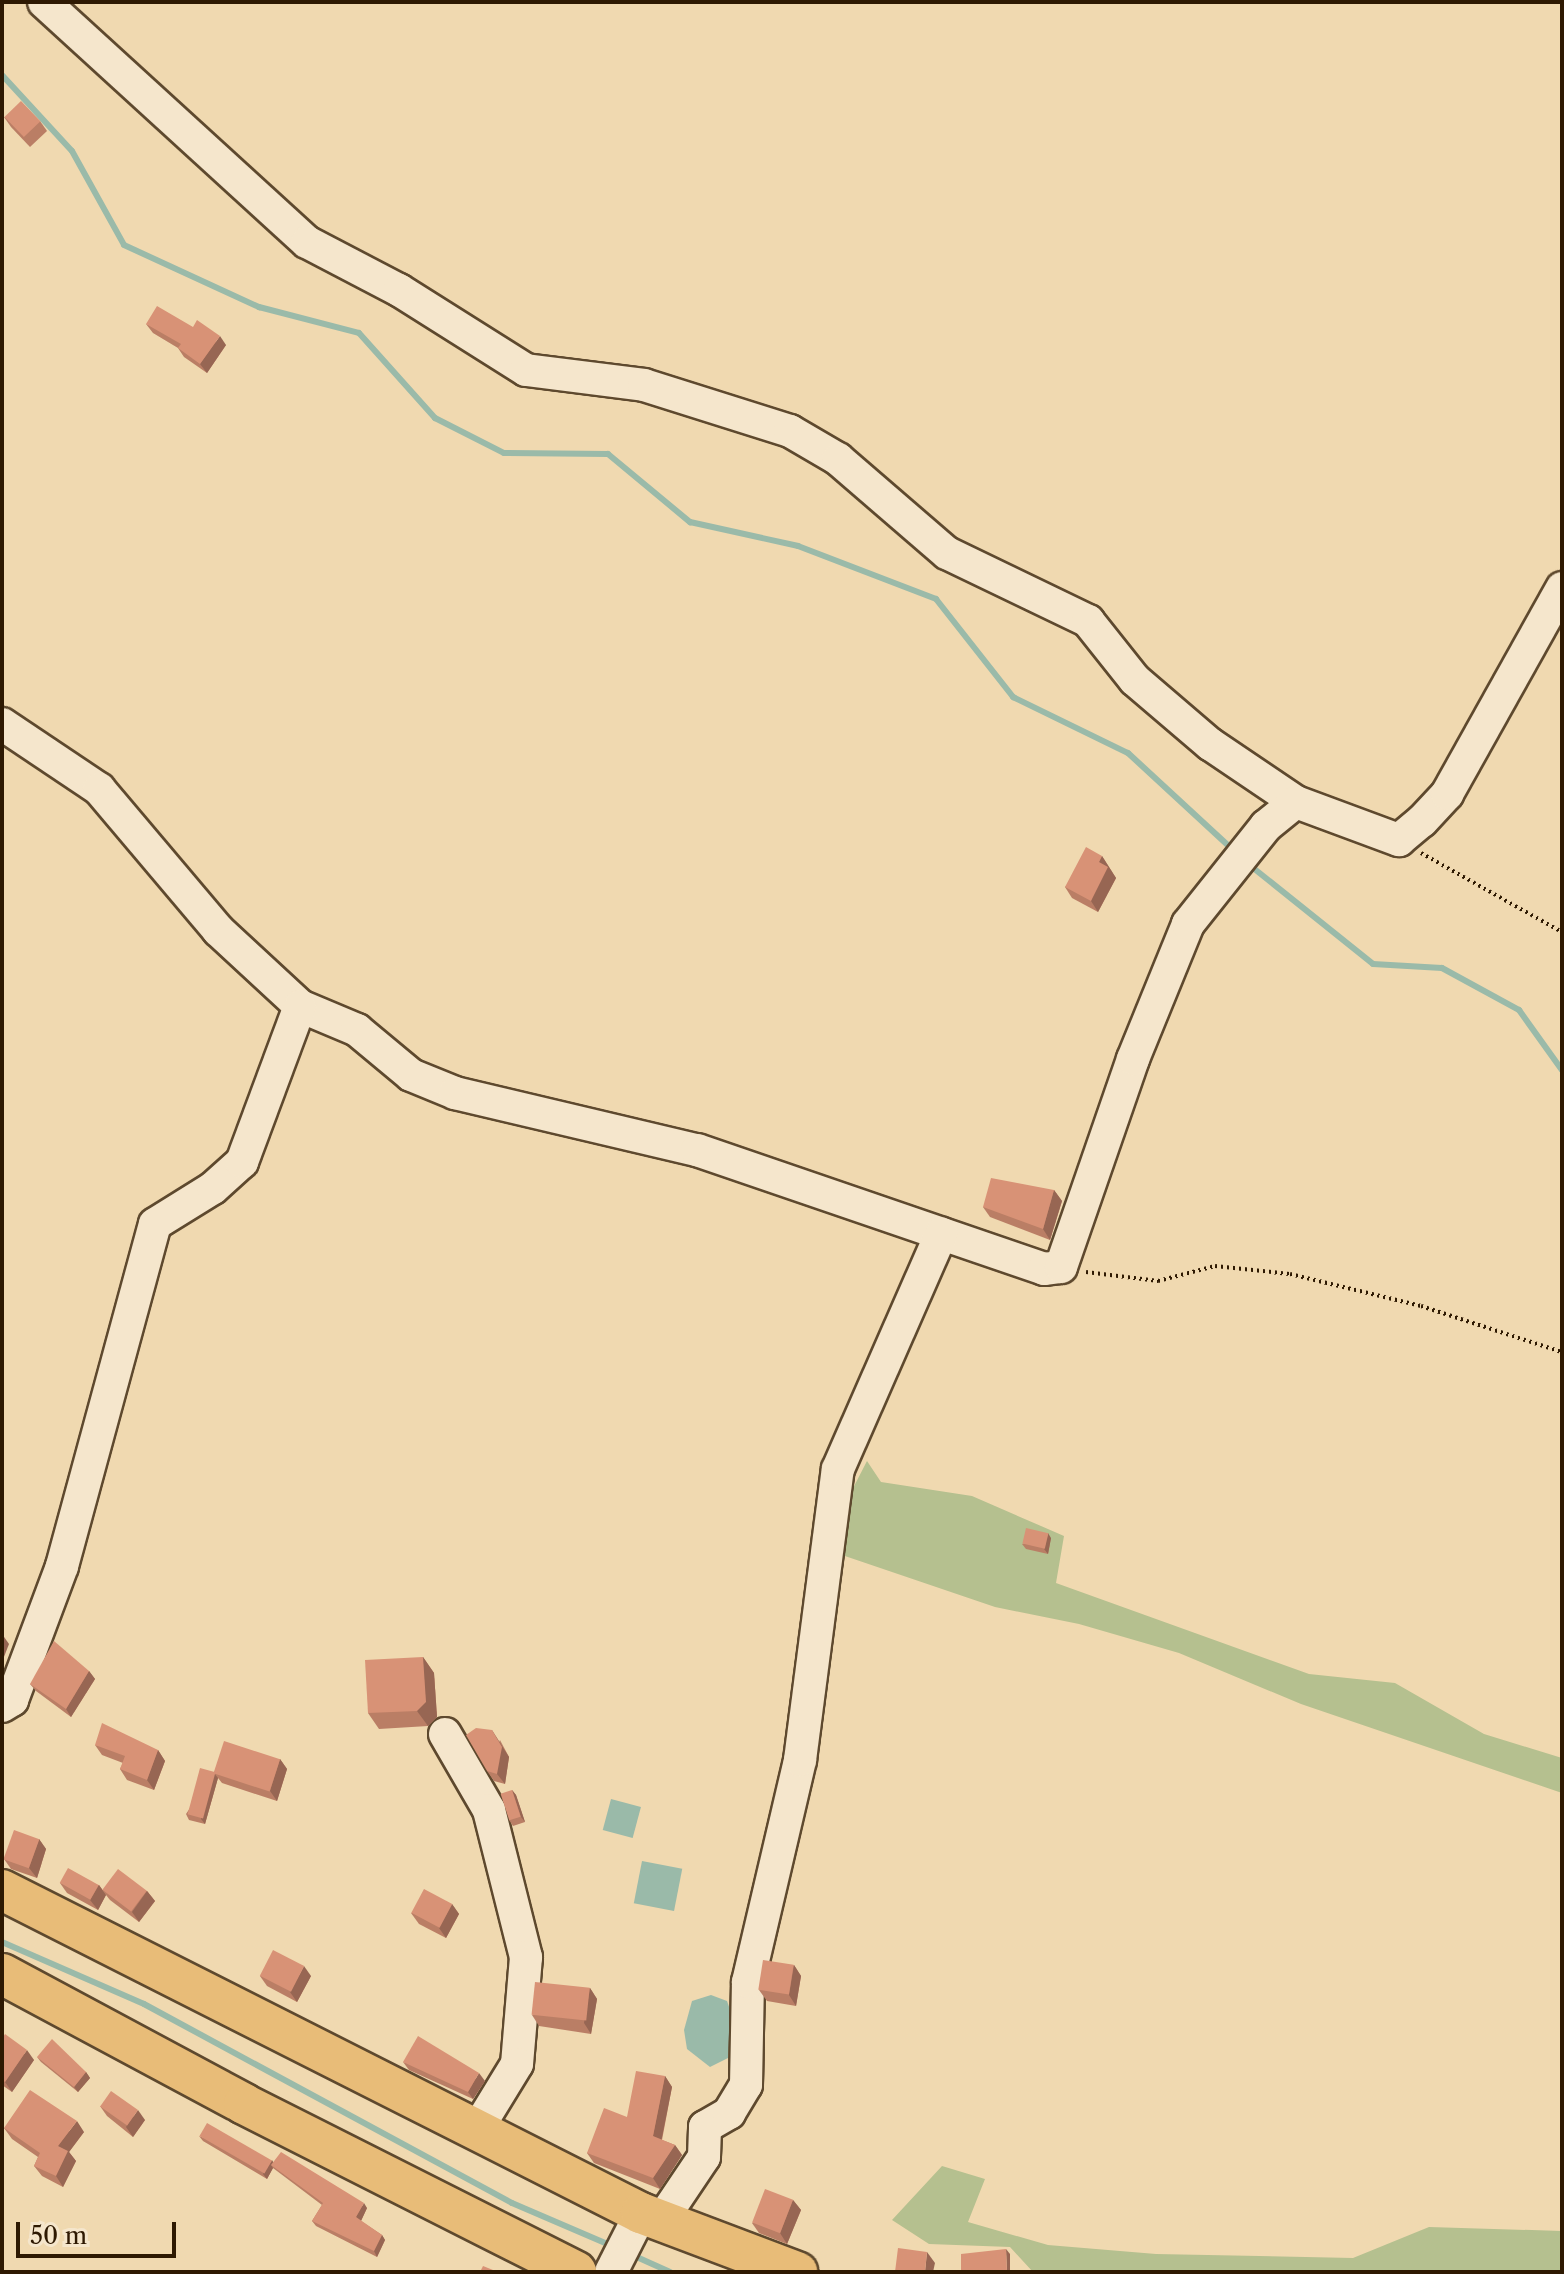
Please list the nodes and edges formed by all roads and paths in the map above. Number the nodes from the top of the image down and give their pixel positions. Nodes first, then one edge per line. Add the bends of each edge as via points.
1 (44, 2) edge
2 (1562, 588) edge
3 (2, 724) edge
4 (1296, 802) junction
5 (1399, 840) junction
6 (1562, 932) edge
7 (300, 1006) junction
8 (941, 1234) junction
9 (1044, 1269) junction
10 (1562, 1352) edge
11 (2, 1706) edge
12 (445, 1734) dead end
13 (2, 1890) edge
14 (2, 1974) edge
15 (476, 2131) junction
16 (651, 2217) junction
17 (576, 2272) edge
18 (611, 2272) edge
19 (797, 2272) edge

1 - 4 street via 307,242 399,290 526,370 644,385 790,431 838,459 947,553 1088,621 1135,680 1210,744
2 - 5 street via 1447,794
3 - 7 street via 99,789 218,930
4 - 5 street
4 - 9 street via 1266,826 1188,924 1061,1267
5 - 6 path
7 - 8 street via 357,1030 411,1075 455,1093 697,1150
7 - 11 street via 242,1162 213,1188 155,1224 62,1566 17,1688
8 - 9 street
8 - 16 street via 838,1469 800,1760 748,1982 746,2085 729,2113 705,2127 704,2157
9 - 10 path via 1158,1281 1215,1266 1290,1274 1421,1306
12 - 15 street via 489,1810 526,1957 517,2064
13 - 15 main road
14 - 17 main road
15 - 16 main road
16 - 18 street
16 - 19 main road

